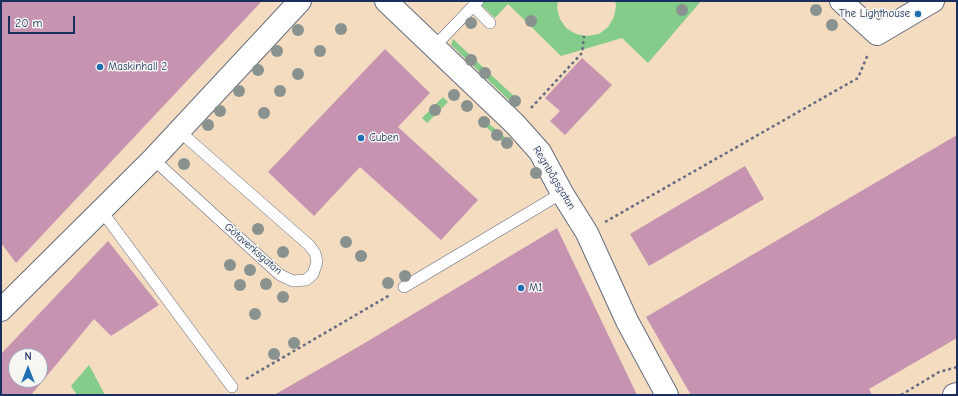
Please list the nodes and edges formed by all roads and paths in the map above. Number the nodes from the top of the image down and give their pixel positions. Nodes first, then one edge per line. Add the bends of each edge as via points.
1 (300, 1) edge
2 (386, 1) edge
3 (841, 1) edge
4 (933, 1) edge
5 (475, 4) edge
6 (490, 23) dead end
7 (877, 34) junction
8 (584, 36) dead end
9 (434, 47) junction
10 (515, 124) junction
11 (179, 131) junction
12 (153, 159) junction
13 (562, 193) junction
14 (101, 210) junction
15 (587, 233) junction
16 (404, 287) joint
17 (1, 310) edge
18 (957, 367) edge
19 (232, 387) joint
20 (957, 394) edge
21 (667, 395) edge
22 (901, 395) edge
23 (954, 395) edge

1 - 11 street
2 - 9 street, Regnbågsgatan
3 - 7 street
4 - 7 street
5 - 6 lane
5 - 9 lane
7 - 15 path via 858,78
8 - 10 path via 582,53
9 - 10 street, Regnbågsgatan
10 - 13 street, Regnbågsgatan via 540,152
11 - 12 street
11 - 12 lane, Götaverksgatan via 309,244 317,262 313,274 306,280 293,281 280,275
12 - 14 street
13 - 15 street, Regnbågsgatan
13 - 16 lane
14 - 17 street
14 - 19 lane
15 - 21 street, Regnbågsgatan via 626,321
16 - 19 path
18 - 22 path via 939,372
20 - 23 street

